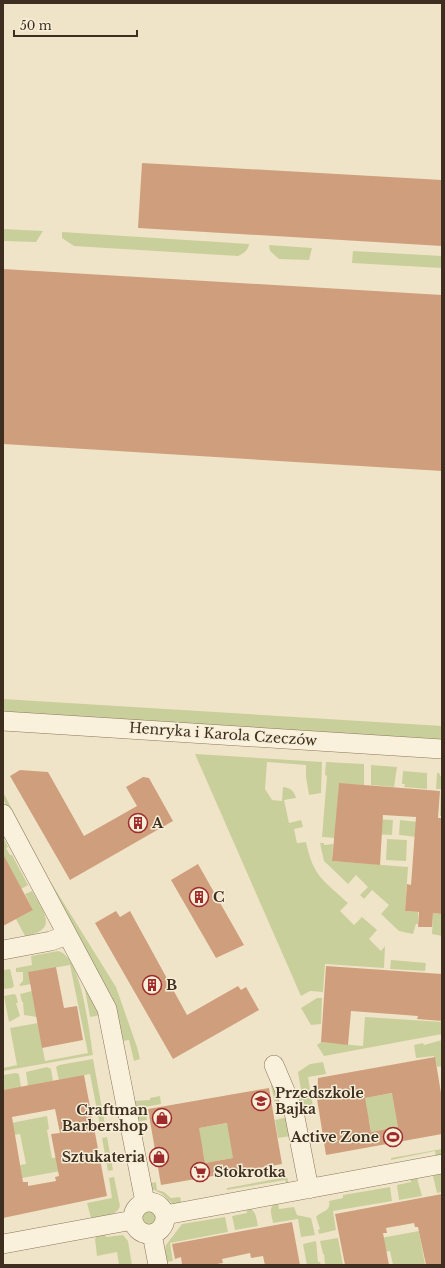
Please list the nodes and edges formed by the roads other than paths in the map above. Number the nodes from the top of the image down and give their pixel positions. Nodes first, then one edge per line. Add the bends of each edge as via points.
1 (3, 721) edge
2 (442, 749) edge
3 (3, 814) edge
4 (67, 935) junction
5 (3, 950) edge
6 (274, 1065) dead end
7 (442, 1164) edge
8 (309, 1188) junction
9 (145, 1202) junction
10 (165, 1215) junction
11 (133, 1220) junction
12 (152, 1234) junction
13 (3, 1244) edge
14 (158, 1265) edge

1 - 2 street, Henryka i Karola Czeczów
3 - 4 street
4 - 5 street via 51,941
4 - 9 street via 108,1009
6 - 8 street via 294,1112
7 - 8 street
8 - 10 street
9 - 10 street via 156,1204 162,1208
9 - 11 street via 136,1208
10 - 12 street via 163,1227
11 - 12 street via 139,1231
11 - 13 street
12 - 14 street

